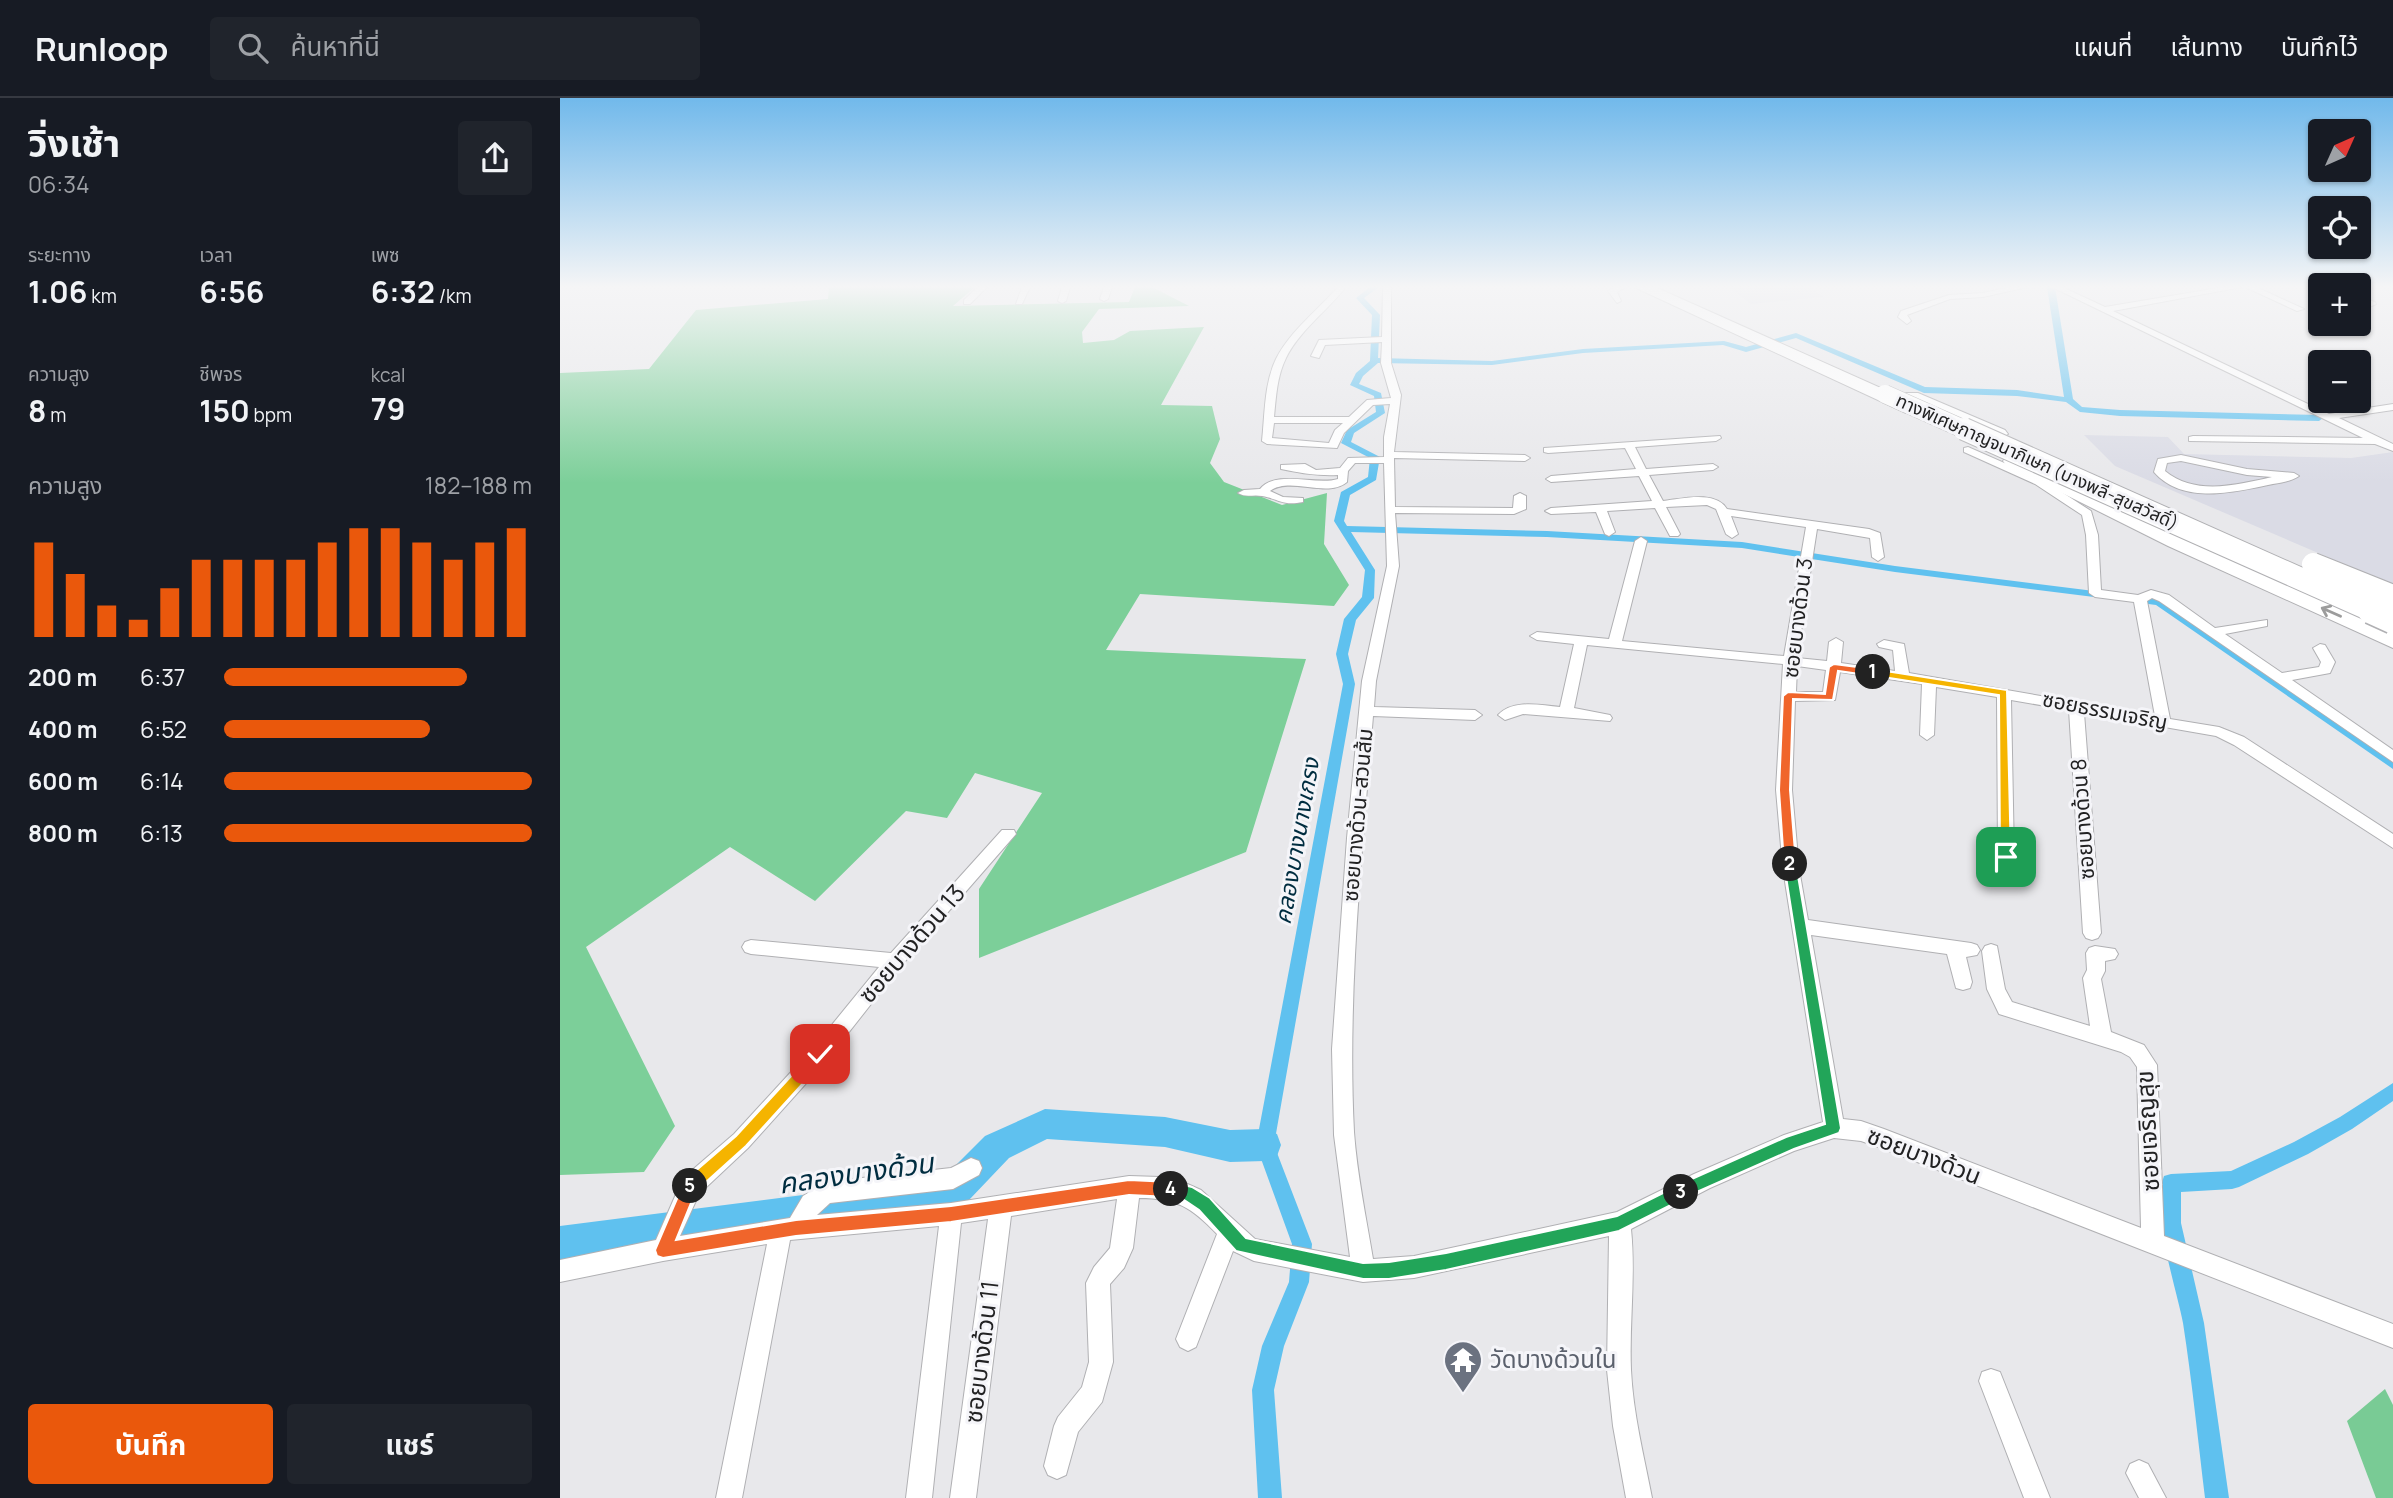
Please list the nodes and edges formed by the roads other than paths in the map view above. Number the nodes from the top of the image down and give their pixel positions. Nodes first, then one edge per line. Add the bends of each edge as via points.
1 (1287, 352) edge
2 (1318, 352) edge
3 (1385, 352) edge
4 (1790, 352) edge
5 (1811, 352) edge
6 (2193, 352) edge
7 (1316, 356) dead end
8 (1885, 394) junction
9 (1394, 401) junction
10 (2393, 407) edge
11 (2328, 417) junction
12 (1270, 420) junction
13 (1352, 420) junction
14 (1716, 438) dead end
15 (2193, 439) dead end
16 (2378, 441) junction
17 (1628, 444) junction
18 (2393, 448) edge
19 (1548, 450) dead end
20 (1968, 450) dead end
21 (1325, 456) dead end
22 (1525, 458) dead end
23 (1387, 459) junction
24 (1357, 461) junction
25 (1285, 467) dead end
26 (1713, 467) dead end
27 (1343, 471) junction
28 (1642, 472) junction
29 (2294, 476) joint
30 (1551, 479) dead end
31 (2117, 487) junction
32 (1244, 493) dead end
33 (1520, 496) dead end
34 (1269, 498) junction
35 (1299, 500) dead end
36 (1658, 503) junction
37 (1600, 508) junction
38 (1389, 510) junction
39 (1551, 511) dead end
40 (1725, 512) junction
41 (1812, 524) junction
42 (1609, 531) dead end
43 (1674, 534) dead end
44 (1732, 534) dead end
45 (1641, 541) dead end
46 (1878, 557) dead end
47 (2393, 587) edge
48 (2393, 596) edge
49 (2140, 600) junction
50 (2393, 607) edge
51 (2393, 621) edge
52 (2262, 623) dead end
53 (2213, 632) junction
54 (1537, 636) dead end
55 (2393, 639) edge
56 (1581, 641) junction
57 (1836, 642) dead end
58 (1614, 644) junction
59 (1884, 644) dead end
60 (2320, 648) dead end
61 (1790, 661) junction
62 (1834, 667) junction
63 (1903, 677) junction
64 (2279, 678) junction
65 (1929, 681) junction
66 (2004, 693) junction
67 (1788, 696) junction
68 (2076, 706) junction
69 (1366, 711) junction
70 (1566, 712) junction
71 (1475, 715) dead end
72 (1505, 715) dead end
73 (1605, 718) dead end
74 (2163, 722) junction
75 (1927, 735) dead end
76 (2393, 757) edge
77 (1008, 834) dead end
78 (2393, 842) edge
79 (2006, 857) dead end
80 (1801, 926) junction
81 (2092, 933) dead end
82 (751, 947) dead end
83 (1972, 949) junction
84 (2109, 954) dead end
85 (895, 961) junction
86 (1963, 982) dead end
87 (2102, 1037) junction
88 (1834, 1128) junction
89 (971, 1168) dead end
90 (1129, 1187) junction
91 (1001, 1207) junction
92 (951, 1214) junction
93 (797, 1220) junction
94 (1619, 1223) junction
95 (1229, 1231) junction
96 (669, 1237) junction
97 (2171, 1251) junction
98 (1357, 1270) junction
99 (560, 1271) edge
100 (2393, 1336) edge
101 (1188, 1339) dead end
102 (1991, 1381) dead end
103 (1057, 1466) dead end
104 (2139, 1473) dead end
105 (729, 1498) edge
106 (919, 1498) edge
107 (963, 1498) edge
108 (1639, 1498) edge
109 (2038, 1498) edge
110 (2153, 1498) edge

1 - 12 street via 1280,361
2 - 7 street
3 - 9 street, ซอยบางด้วน-สวนส้ม
4 - 8 highway, ทางพิเศษกาญจนาภิเษก (บางพลี-สุขสวัสดิ์)
5 - 31 highway, ทางพิเศษกาญจนาภิเษก (บางพลี-สุขสวัสดิ์)
6 - 11 street
8 - 51 highway, ทางพิเศษกาญจนาภิเษก (บางพลี-สุขสวัสดิ์), bridge
55 -> 8 highway, bridge via 2152,529
9 - 13 street via 1372,401
9 - 23 street, ซอยบางด้วน-สวนส้ม
10 - 11 street
11 - 16 street
12 - 13 street
12 - 13 street via 1268,443 1330,446
14 - 17 street
15 - 16 street
16 - 18 street
17 - 19 street
17 - 28 street
20 - 49 street via 2081,507 2092,535 2095,593
21 - 24 street
22 - 23 street via 1476,454
23 - 24 street
23 - 38 street, ซอยบางด้วน-สวนส้ม
24 - 27 street
25 - 27 street via 1305,467 1314,473
26 - 28 street
27 - 34 street via 1338,484 1268,486
28 - 30 street
28 - 36 street
29 - 29 street via 2199,491 2168,481 2158,468 2162,461 2181,458
31 - 48 highway, bridge
31 - 50 highway, ทางพิเศษกาญจนาภิเษก (บางพลี-สุขสวัสดิ์)
32 - 34 street
33 - 38 street via 1520,509 1514,511
34 - 35 street
36 - 37 street
36 - 40 street via 1709,501
36 - 43 street
37 - 39 street
37 - 42 street
38 - 69 street, ซอยบางด้วน-สวนส้ม via 1392,577
40 - 41 street
40 - 44 street
41 - 46 street via 1876,536
41 - 61 street, ซอยบางด้วน 3
45 - 58 street
47 - 51 street via 2332,563 2316,565 2307,576
49 - 53 street via 2151,594 2164,598
49 - 74 street
52 - 53 street
53 - 64 street
54 - 56 street, ซอยธรรมเจริญ
56 - 58 street, ซอยธรรมเจริญ
56 - 70 street
57 - 62 street
58 - 61 street, ซอยธรรมเจริญ
59 - 63 street via 1899,647
60 - 64 street via 2328,662 2325,670
61 - 62 street, ซอยธรรมเจริญ
61 - 67 street, ซอยบางด้วน 3
62 - 63 street, ซอยธรรมเจริญ
62 - 67 street via 1830,697
63 - 65 street, ซอยธรรมเจริญ
64 - 76 street
65 - 66 street, ซอยธรรมเจริญ
65 - 75 street
66 - 68 street, ซอยธรรมเจริญ
66 - 79 street
67 - 80 street, ซอยบางด้วน 3 via 1785,813
68 - 74 street, ซอยธรรมเจริญ
68 - 81 street, ซอยบางด้วน 8
69 - 71 street
69 - 98 street, ซอยบางด้วน-สวนส้ม via 1354,838 1341,1092
70 - 72 street via 1522,709
70 - 73 street
74 - 78 street, ซอยธรรมเจริญ via 2219,732 2239,741
77 - 85 street, ซอยบางด้วน 13
80 - 83 street
80 - 88 street, ซอยบางด้วน 3
82 - 85 street
83 - 86 street
83 - 87 street, ซอยเจริญสุข via 2006,1008
84 - 87 street via 2095,953 2092,978
85 - 96 street, ซอยบางด้วน 13 via 820,1054 741,1141 691,1186
87 - 97 street, ซอยเจริญสุข via 2137,1051 2147,1065
88 - 94 street, ซอยบางด้วน via 1702,1181
88 - 97 street, ซอยบางด้วน via 1861,1131
89 - 93 street via 953,1178 826,1193
90 - 91 street, ซอยบางด้วน
90 - 95 street, ซอยบางด้วน via 1187,1193 1205,1204
90 - 103 street via 1124,1238 1118,1256 1098,1283 1101,1362 1096,1383 1089,1400 1067,1426
91 - 92 street, ซอยบางด้วน
91 - 107 street, ซอยบางด้วน 11
92 - 93 street, ซอยบางด้วน
92 - 106 street
93 - 96 street, ซอยบางด้วน
93 - 105 street
94 - 98 street, ซอยบางด้วน via 1446,1262
94 - 108 street via 1623,1285 1618,1356
95 - 98 street, ซอยบางด้วน via 1242,1246
95 - 101 street
96 - 99 street, ซอยบางด้วน
97 - 100 street, ซอยบางด้วน
102 - 109 street
104 - 110 street

